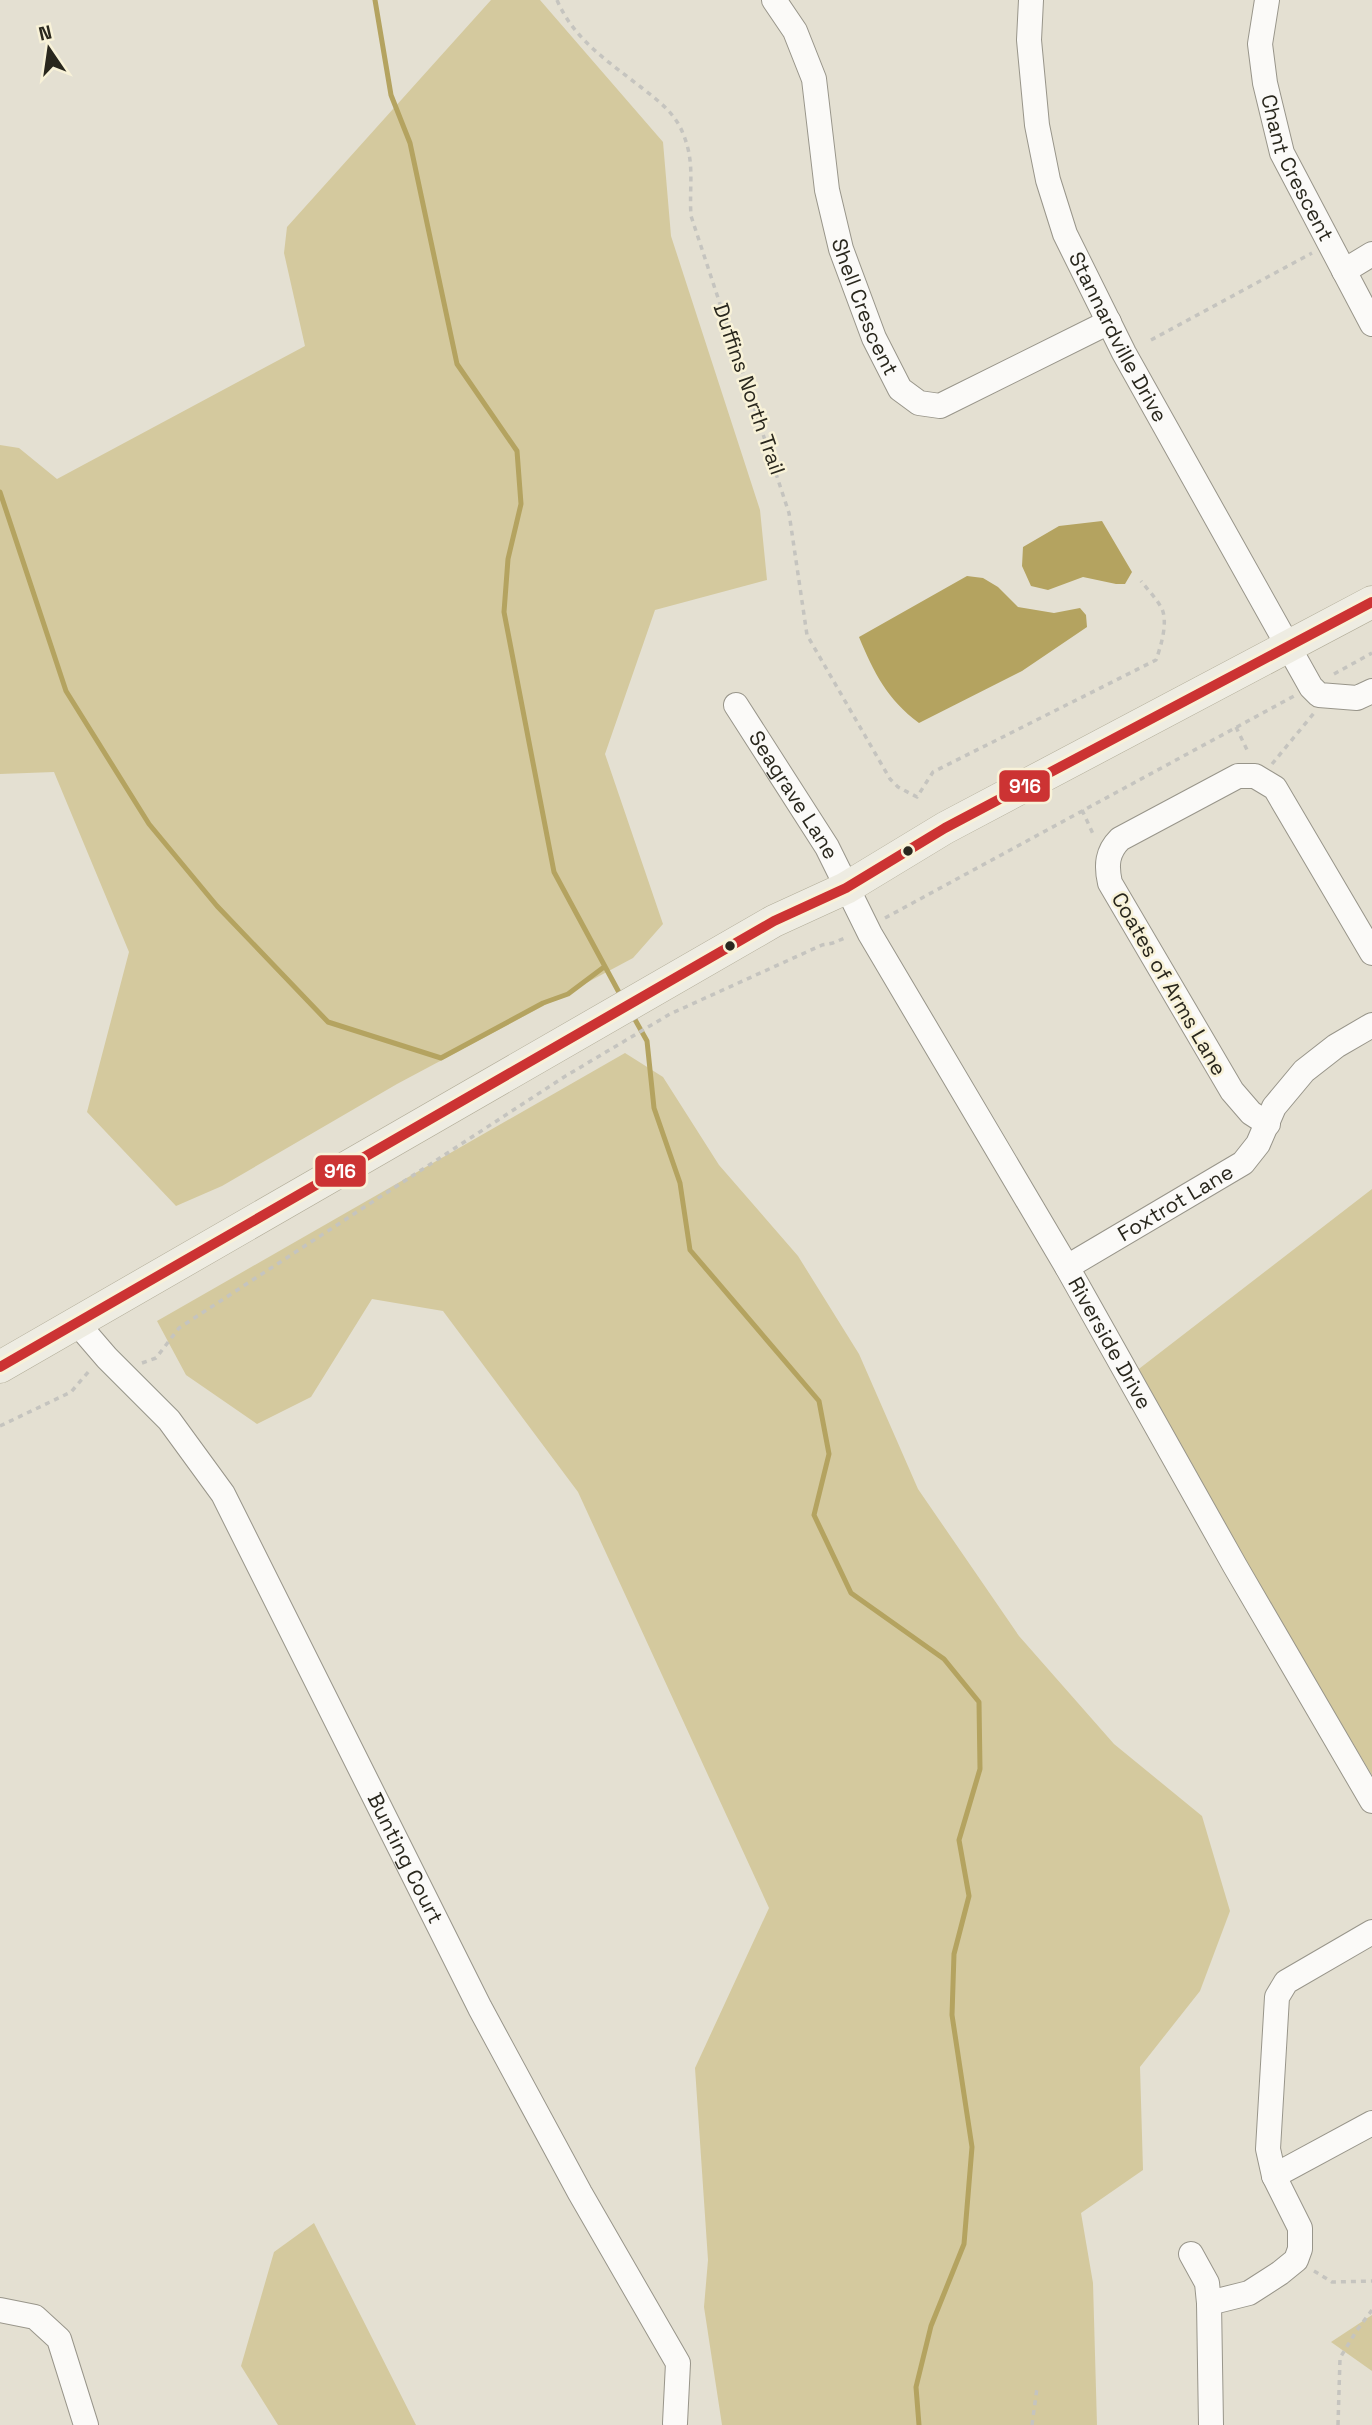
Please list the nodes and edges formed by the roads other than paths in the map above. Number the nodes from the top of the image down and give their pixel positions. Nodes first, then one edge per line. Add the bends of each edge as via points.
1 (774, 0) edge
2 (1031, 0) edge
3 (1267, 0) edge
4 (1372, 254) edge
5 (1344, 271) junction
6 (1109, 322) junction
7 (1372, 324) edge
8 (1372, 602) edge
9 (1286, 646) junction
10 (1372, 691) edge
11 (736, 705) dead end
12 (846, 888) junction
13 (1372, 953) edge
14 (1372, 1025) edge
15 (1268, 1124) junction
16 (1067, 1267) junction
17 (76, 1322) junction
18 (0, 1367) edge
19 (1372, 1801) edge
20 (1372, 1932) edge
21 (1372, 2123) edge
22 (1274, 2176) junction
23 (1191, 2254) dead end
24 (1209, 2303) junction
25 (0, 2310) edge
26 (675, 2423) edge
27 (86, 2425) edge
28 (1211, 2425) edge

1 - 6 street, Shell Crescent via 795,31 814,79 827,190 841,249 874,338 900,389 919,403 940,406
2 - 6 street, Stannardville Drive via 1029,40 1037,125 1048,180 1065,234
3 - 5 street, Chant Crescent via 1260,44 1282,153
4 - 5 street
5 - 7 street, Chant Crescent
6 - 9 street, Stannardville Drive
8 - 9 main road
9 - 10 street, Stannardville Drive via 1320,691 1357,698
9 - 12 main road via 945,828
11 - 12 street, Seagrave Lane via 827,847
12 - 16 street, Riverside Drive
12 - 17 main road via 774,921 659,1005 567,1042
13 - 15 street, Coates of Arms Lane via 1275,788 1260,778 1238,776 1120,839 1108,858 1110,883 1232,1091
14 - 15 street via 1304,1071 1274,1107
15 - 16 street, Foxtrot Lane via 1242,1163
16 - 19 street, Riverside Drive
17 - 18 main road
17 - 26 street, Bunting Court via 169,1420 223,1494 480,2008 678,2363
20 - 22 street via 1286,1982 1277,1997 1268,2149
21 - 22 street
22 - 24 street via 1300,2228 1296,2260 1249,2293
23 - 24 street via 1207,2283
24 - 28 street
25 - 27 street via 35,2317 59,2339

